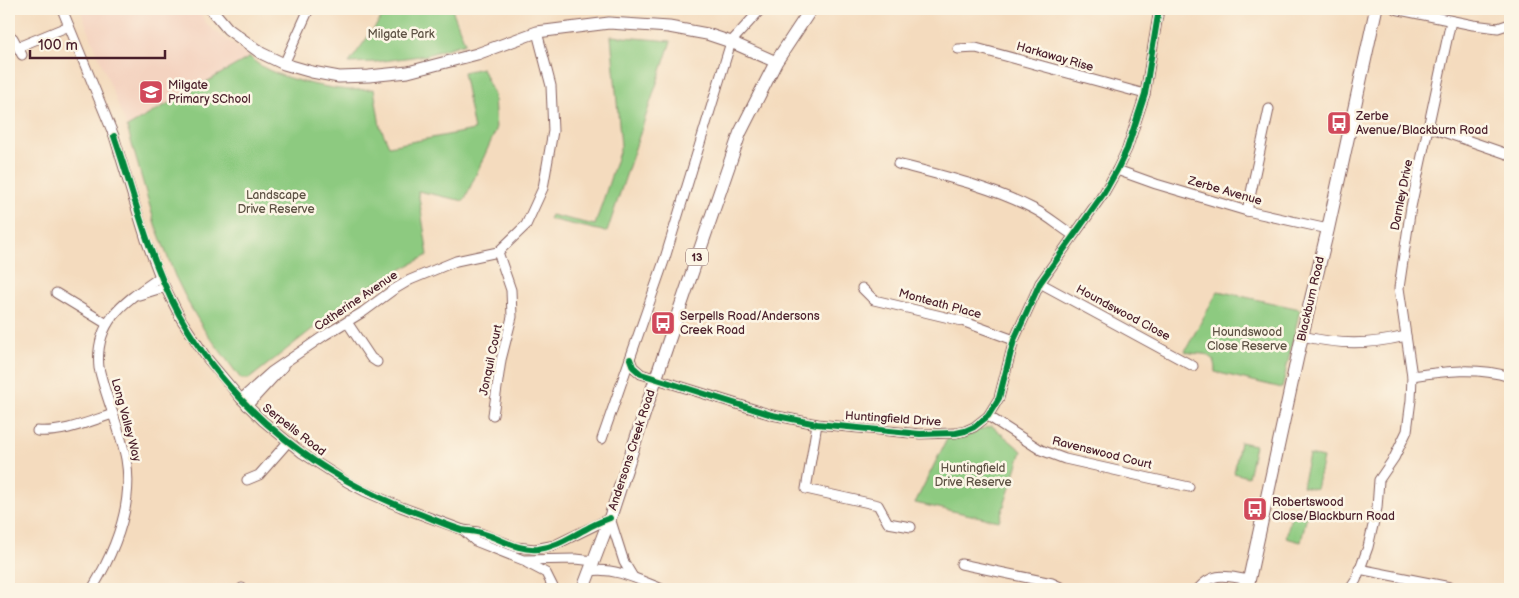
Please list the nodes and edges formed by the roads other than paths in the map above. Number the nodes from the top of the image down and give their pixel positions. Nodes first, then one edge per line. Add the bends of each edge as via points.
1 (62, 9) edge
2 (211, 9) edge
3 (309, 9) edge
4 (761, 9) edge
5 (811, 9) edge
6 (1158, 9) edge
7 (1376, 9) edge
8 (1395, 9) edge
9 (1451, 21) junction
10 (1510, 24) edge
11 (69, 26) junction
12 (537, 32) junction
13 (13, 38) dead end
14 (732, 42) junction
15 (958, 49) dead end
16 (776, 62) junction
17 (284, 64) junction
18 (1145, 94) junction
19 (1269, 109) dead end
20 (1429, 127) junction
21 (1510, 155) edge
22 (898, 164) dead end
23 (1117, 170) junction
24 (1247, 211) junction
25 (1328, 229) junction
26 (1073, 235) junction
27 (498, 252) junction
28 (160, 277) junction
29 (1040, 283) junction
30 (165, 287) junction
31 (862, 288) dead end
32 (56, 294) dead end
33 (137, 296) junction
34 (347, 322) junction
35 (107, 324) junction
36 (1302, 336) junction
37 (1406, 336) junction
38 (1014, 340) junction
39 (630, 359) junction
40 (377, 362) dead end
41 (1193, 366) dead end
42 (1412, 376) junction
43 (1510, 376) edge
44 (656, 378) junction
45 (244, 403) junction
46 (113, 414) junction
47 (493, 415) dead end
48 (988, 416) junction
49 (817, 424) junction
50 (36, 431) dead end
51 (602, 439) dead end
52 (288, 442) junction
53 (247, 480) dead end
54 (1189, 487) dead end
55 (610, 518) junction
56 (911, 527) dead end
57 (463, 530) junction
58 (509, 544) junction
59 (506, 554) junction
60 (516, 558) junction
61 (961, 564) dead end
62 (592, 566) junction
63 (1360, 568) junction
64 (633, 577) junction
65 (1249, 585) edge
66 (92, 589) edge
67 (554, 589) edge
68 (583, 589) edge
69 (662, 589) edge
70 (1065, 589) edge
71 (1198, 589) edge
72 (1350, 589) edge
73 (1460, 589) edge

1 - 11 street, Serpells Road
2 - 17 street via 228,29 261,53
3 - 17 street
4 - 14 street
5 - 16 main road, Andersons Creek Road / 13
6 - 18 street, Huntingfield Drive
7 - 25 main road, Blackburn Road
8 - 9 street
9 - 10 street via 1498,28
9 - 20 street, Darnley Drive
11 - 13 street via 20,51
11 - 28 street, Serpells Road via 114,136
12 - 14 street via 609,23 669,27
12 - 17 street via 478,54 408,72 339,77
12 - 27 street via 551,86 553,131 547,169 543,188 526,225
14 - 16 street
14 - 39 street
15 - 18 street, Harkaway Rise via 976,48
16 - 44 main road, Andersons Creek Road / 13 via 740,133
18 - 23 street, Huntingfield Drive
19 - 24 street
20 - 21 street
20 - 37 street, Darnley Drive via 1411,207 1400,288
22 - 26 street via 1001,193 1036,210
23 - 24 street, Zerbe Avenue
23 - 26 street, Huntingfield Drive
24 - 25 street, Zerbe Avenue
25 - 36 main road, Blackburn Road
26 - 29 street, Huntingfield Drive
27 - 34 street, Catherine Avenue via 456,261 410,280
27 - 47 street, Jonquil Court via 511,290 512,317 501,360
28 - 30 street, Serpells Road
28 - 33 street, Long Valley Way
29 - 38 street, Huntingfield Drive
29 - 41 street, Houndswood Close
30 - 33 street, Long Valley Way
30 - 45 street, Serpells Road via 196,343
31 - 38 street, Monteath Place via 874,300 962,321
32 - 35 street
33 - 35 street, Long Valley Way via 116,311
34 - 40 street
34 - 45 street, Catherine Avenue via 290,360
35 - 46 street, Long Valley Way via 99,361
36 - 37 street via 1364,344
36 - 65 main road, Blackburn Road
37 - 42 street, Darnley Drive
38 - 48 street, Huntingfield Drive via 999,398
39 - 44 street, Huntingfield Drive via 638,373
39 - 51 street
42 - 43 street via 1471,370
42 - 63 street, Darnley Drive via 1407,431 1379,480 1377,508
44 - 49 street, Huntingfield Drive via 772,415
44 - 55 main road, Andersons Creek Road / 13
45 - 52 street, Serpells Road
46 - 50 street via 63,430
46 - 66 street, Long Valley Way via 126,458 127,496 108,561
48 - 49 street, Huntingfield Drive via 965,431 943,434
48 - 54 street, Ravenswood Court via 1041,450 1065,459
49 - 56 street via 806,489 878,505 888,523
52 - 53 street via 258,475
52 - 57 street, Serpells Road via 364,491
55 - 58 street, Serpells Road via 551,546 530,549
55 - 62 main road, Andersons Creek Road / 13
55 - 64 street via 624,562
57 - 58 street, Serpells Road
57 - 59 street, Serpells Road via 475,541
58 - 59 street
59 - 60 street, Serpells Road
60 - 62 street, Serpells Road via 576,559
60 - 67 street, Serpells Road via 542,570
61 - 70 street via 1052,583
62 - 64 street, Serpells Road
62 - 68 main road, Andersons Creek Road / 13
63 - 72 street, Darnley Drive
63 - 73 street
64 - 69 street, Serpells Road
65 - 71 street via 1216,576

